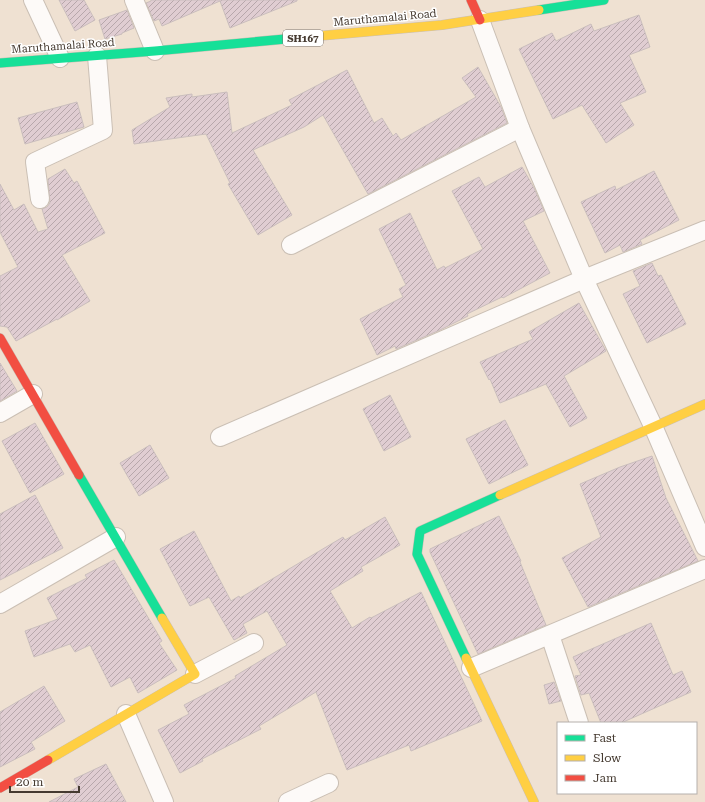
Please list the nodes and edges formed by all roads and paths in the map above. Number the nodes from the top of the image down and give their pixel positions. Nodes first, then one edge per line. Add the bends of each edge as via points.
1 (33, 0) edge
2 (134, 0) edge
3 (471, 0) edge
4 (604, 0) edge
5 (480, 20) junction
6 (155, 51) junction
7 (97, 56) junction
8 (60, 58) junction
9 (0, 63) edge
10 (520, 128) junction
11 (40, 199) dead end
12 (705, 230) edge
13 (291, 245) dead end
14 (584, 279) junction
15 (0, 338) edge
16 (33, 394) junction
17 (705, 404) edge
18 (0, 413) edge
19 (653, 426) junction
20 (220, 437) dead end
21 (116, 538) junction
22 (705, 547) edge
23 (705, 568) edge
24 (0, 604) edge
25 (550, 634) junction
26 (254, 643) dead end
27 (471, 668) junction
28 (195, 674) junction
29 (126, 714) junction
30 (579, 722) edge
31 (329, 783) dead end
32 (0, 788) edge
33 (164, 802) edge
34 (288, 802) edge
35 (534, 802) edge

1 - 8 street
2 - 6 street
3 - 5 street
4 - 5 street, Maruthamalai Road / SH167
5 - 6 street, Maruthamalai Road / SH167
5 - 10 street
6 - 7 street, Maruthamalai Road / SH167
7 - 8 street, Maruthamalai Road / SH167
7 - 11 street via 103,130 34,162
8 - 9 street, Maruthamalai Road / SH167
10 - 13 street
10 - 14 street
12 - 14 street
14 - 19 street
14 - 20 street
15 - 16 street
16 - 18 street
16 - 21 street
17 - 19 street
19 - 22 street
19 - 27 street via 420,531 417,554
21 - 24 street
21 - 28 street
23 - 25 street
25 - 27 street
25 - 30 street
26 - 28 street
27 - 35 street
28 - 29 street
29 - 32 street
29 - 33 street
31 - 34 street

